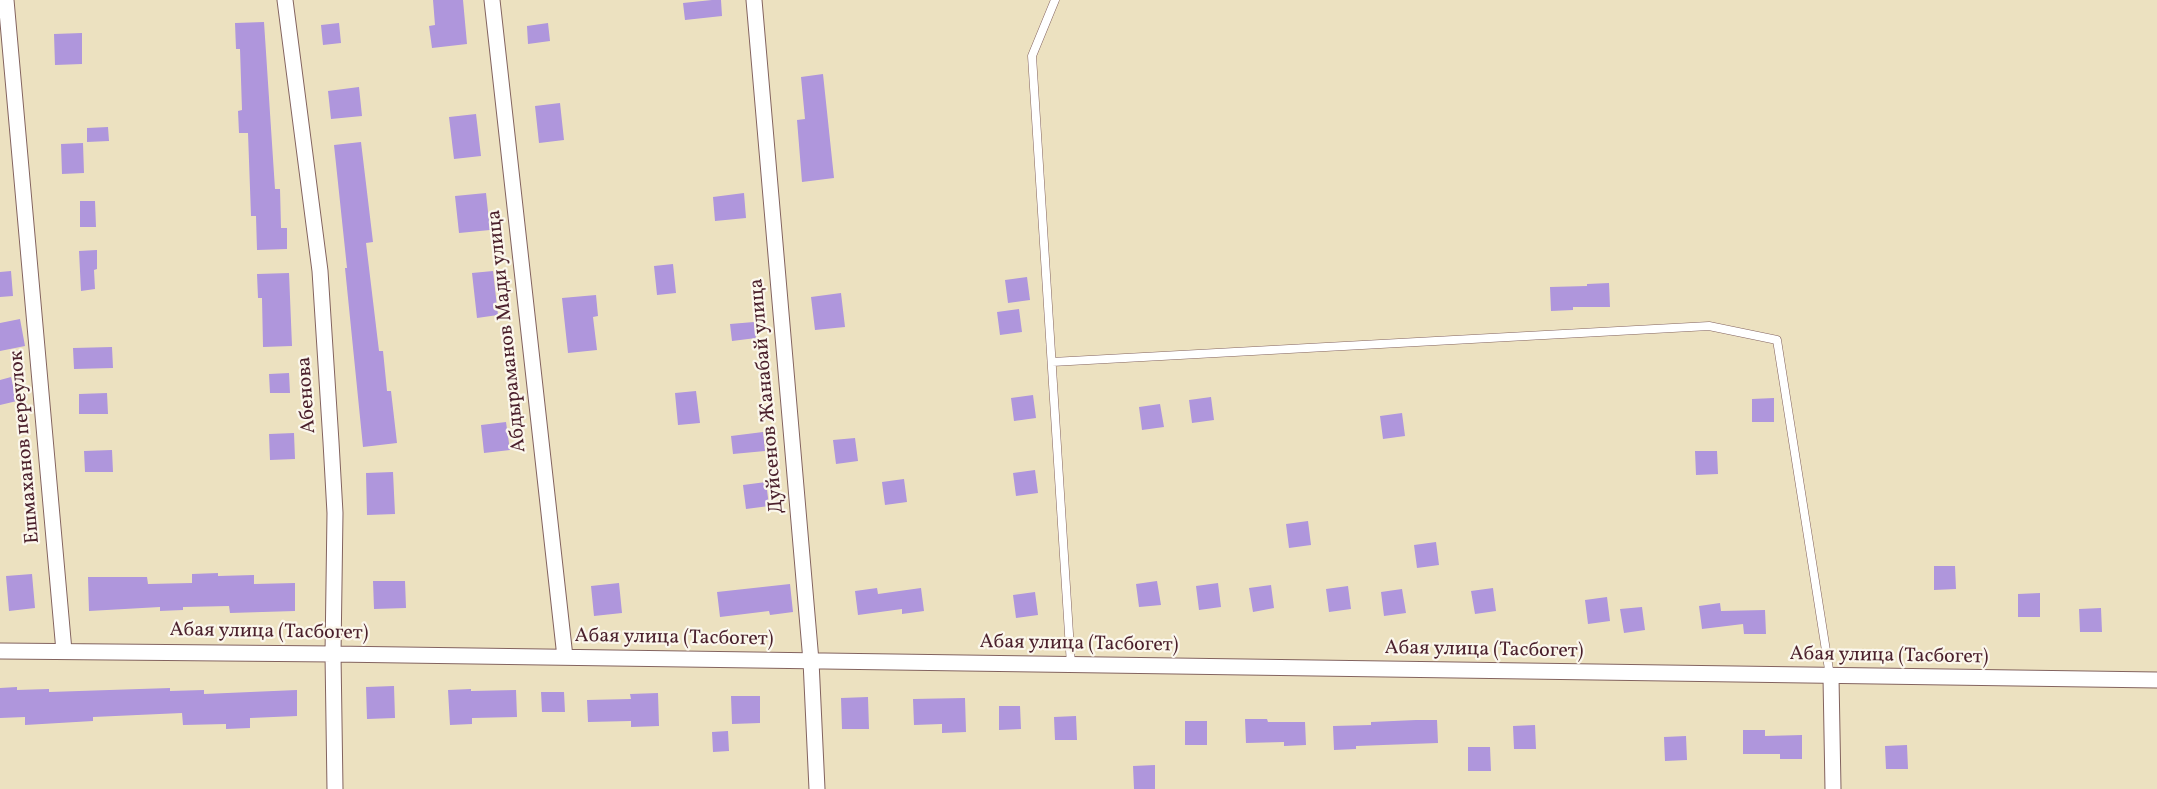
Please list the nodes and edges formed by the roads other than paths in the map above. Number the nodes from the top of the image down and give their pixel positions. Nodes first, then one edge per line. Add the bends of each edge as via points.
1 (6, 0) edge
2 (285, 0) edge
3 (492, 0) edge
4 (754, 0) edge
5 (1055, 0) edge
6 (1052, 362) junction
7 (0, 651) edge
8 (64, 651) junction
9 (333, 654) junction
10 (565, 657) junction
11 (811, 660) junction
12 (1071, 665) junction
13 (1831, 676) junction
14 (2157, 680) edge
15 (335, 789) edge
16 (818, 789) edge
17 (1833, 789) edge

1 - 8 street, Ешмаханов переулок
2 - 9 street, Абенова via 320,272 335,513
3 - 10 street, Абдыраманов Мади улица
4 - 11 street, Дуйсенов Жанабай улица
5 - 6 lane via 1032,56
6 - 12 lane
6 - 13 lane via 1709,326 1777,340
7 - 8 street, Абая улица (Тасбогет)
8 - 9 street, Абая улица (Тасбогет)
9 - 10 street, Абая улица (Тасбогет)
9 - 15 street, Абенова
10 - 11 street, Абая улица (Тасбогет)
11 - 12 street, Абая улица (Тасбогет)
11 - 16 street, Дуйсенов Жанабай улица
12 - 13 street, Абая улица (Тасбогет)
13 - 14 street, Абая улица (Тасбогет)
13 - 17 street

